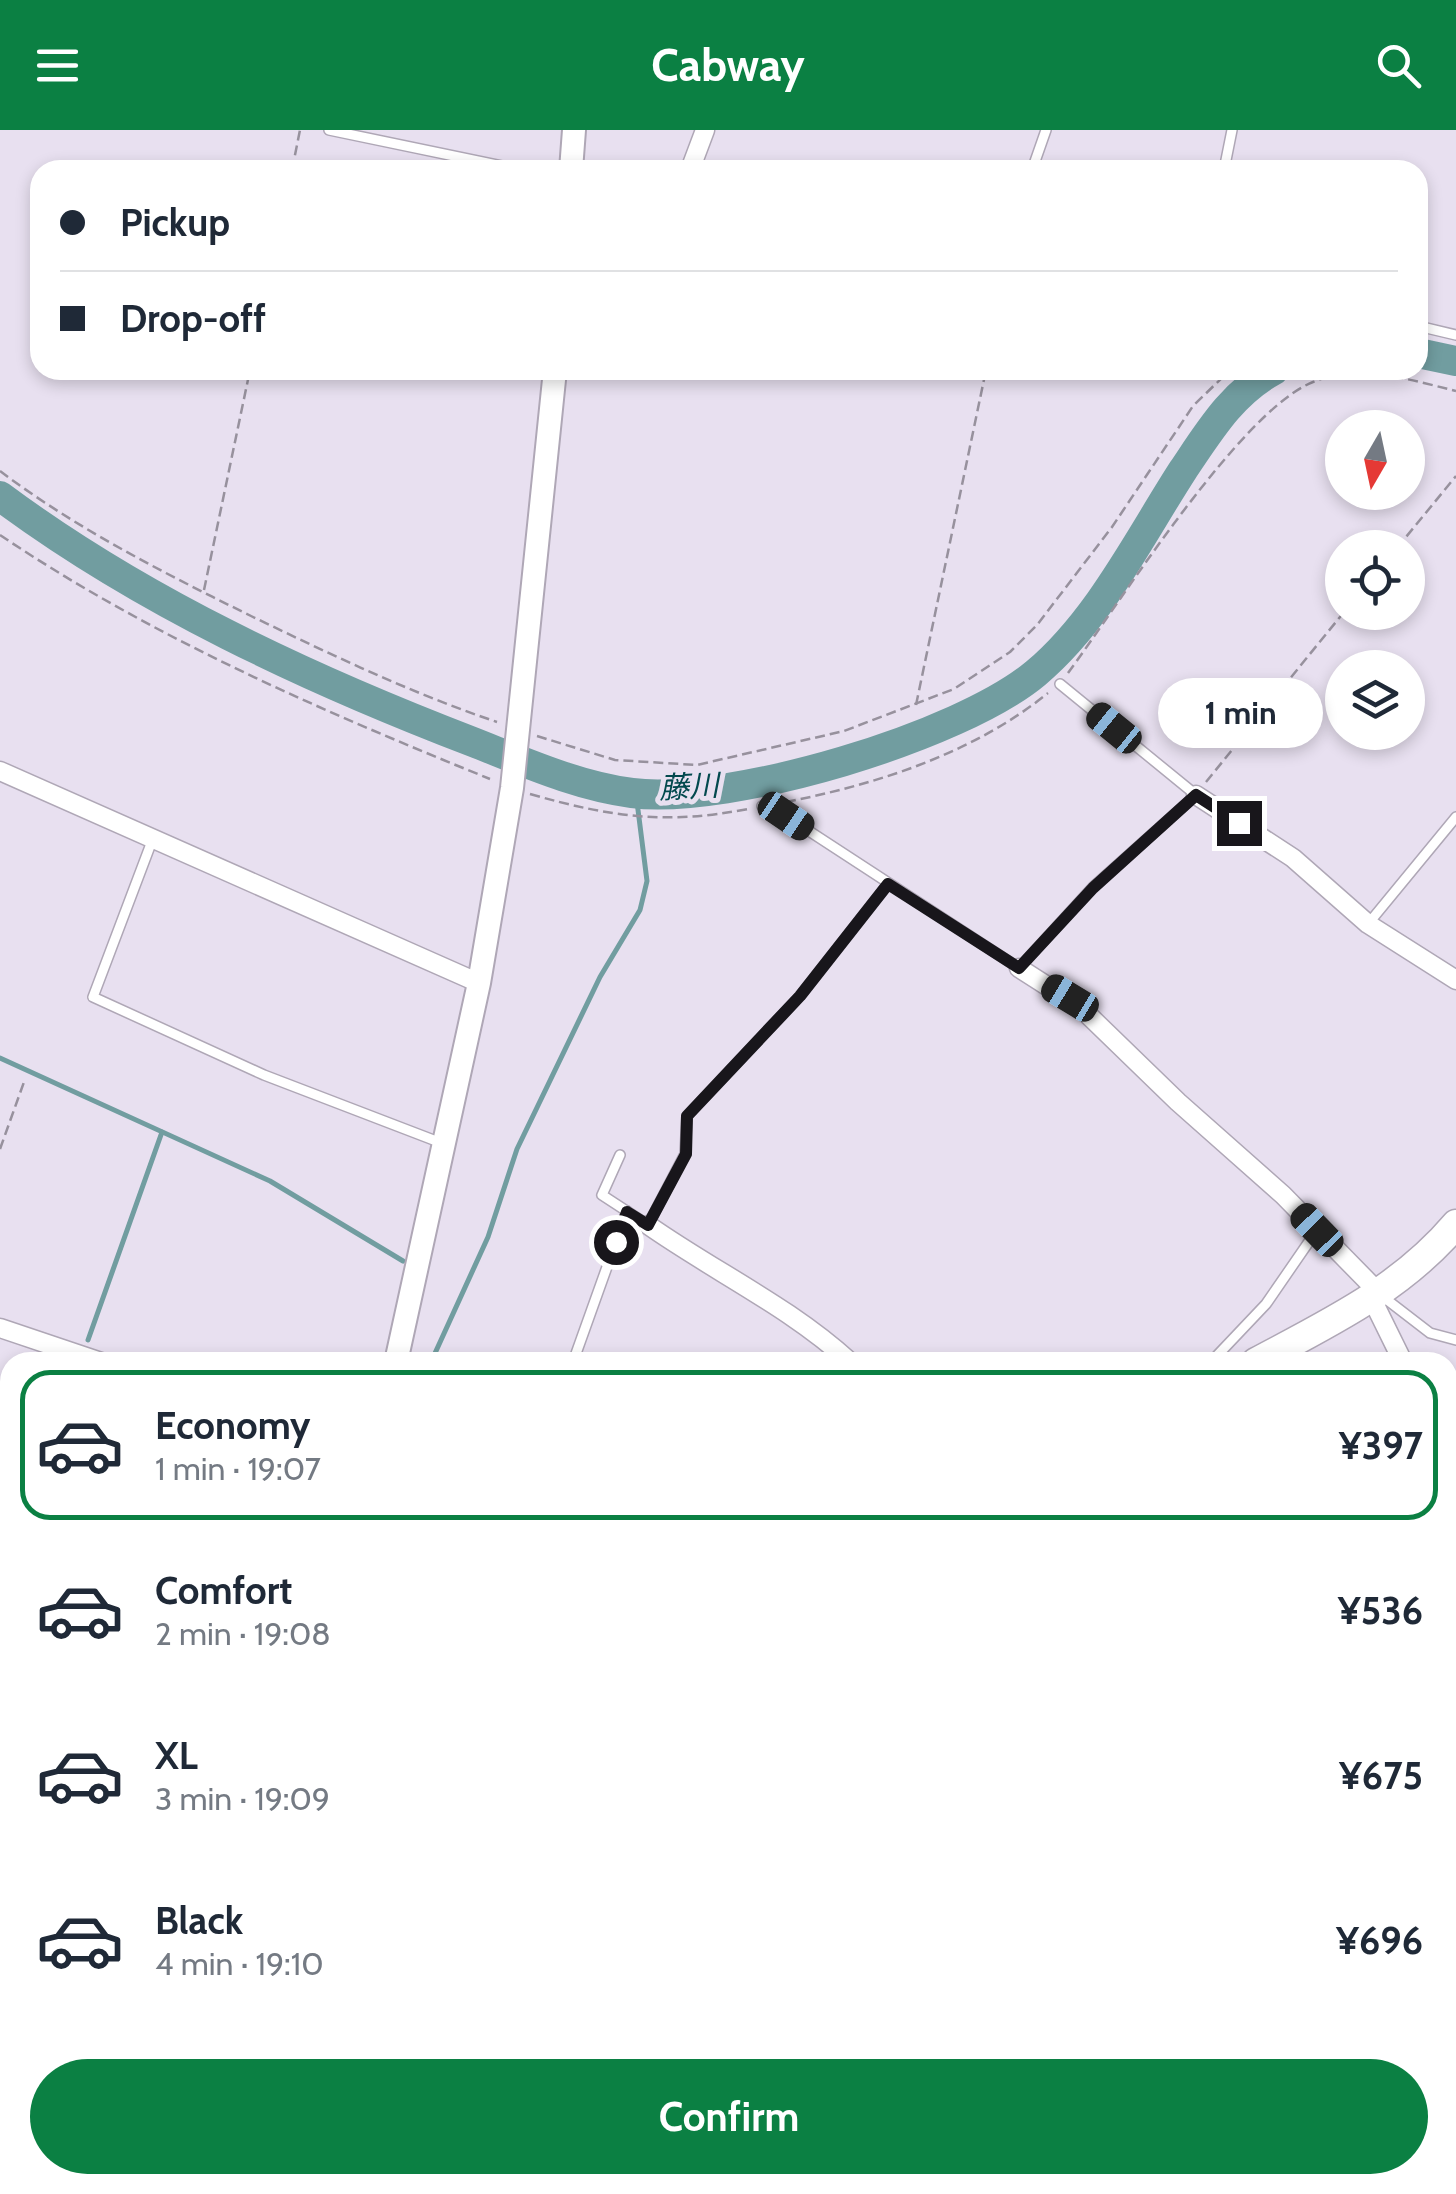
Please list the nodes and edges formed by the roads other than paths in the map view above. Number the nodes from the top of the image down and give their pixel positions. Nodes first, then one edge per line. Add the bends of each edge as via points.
1 (330, 130) edge
2 (574, 130) edge
3 (705, 130) edge
4 (1046, 130) edge
5 (1232, 130) edge
6 (473, 160) edge
7 (572, 160) edge
8 (694, 160) edge
9 (1036, 160) edge
10 (1226, 160) edge
11 (1428, 328) edge
12 (1456, 335) edge
13 (554, 380) edge
14 (1060, 684) road end
15 (0, 771) edge
16 (1196, 795) junction
17 (762, 806) road end
18 (1456, 817) edge
19 (152, 840) junction
20 (888, 884) junction
21 (1368, 924) junction
22 (1019, 968) junction
23 (1456, 980) edge
24 (479, 983) junction
25 (445, 1144) junction
26 (620, 1154) dead end
27 (627, 1212) junction
28 (1456, 1224) edge
29 (648, 1225) junction
30 (1317, 1230) junction
31 (1376, 1296) junction
32 (0, 1328) edge
33 (1456, 1340) edge
34 (71, 1352) edge
35 (398, 1352) edge
36 (577, 1352) edge
37 (839, 1352) edge
38 (1220, 1352) edge
39 (1274, 1352) edge
40 (1399, 1352) edge

1 - 6 lane
2 - 7 street
3 - 8 street
4 - 9 lane
5 - 10 lane
11 - 12 lane
13 - 24 street via 520,732
14 - 16 lane
15 - 19 street
16 - 21 street via 1292,858
16 - 22 lane via 1093,888
17 - 20 lane
18 - 21 lane
19 - 24 street
19 - 25 lane via 93,997 264,1075
20 - 22 lane
20 - 29 lane via 800,996 687,1116 686,1154
21 - 23 street
22 - 30 street via 1080,1007
24 - 25 street
25 - 35 street
26 - 27 lane via 602,1195
27 - 29 lane
27 - 36 lane
28 - 31 main road
29 - 37 street
30 - 31 street
30 - 38 lane via 1266,1304
31 - 33 lane via 1430,1333
31 - 39 main road
31 - 40 street
32 - 34 street

